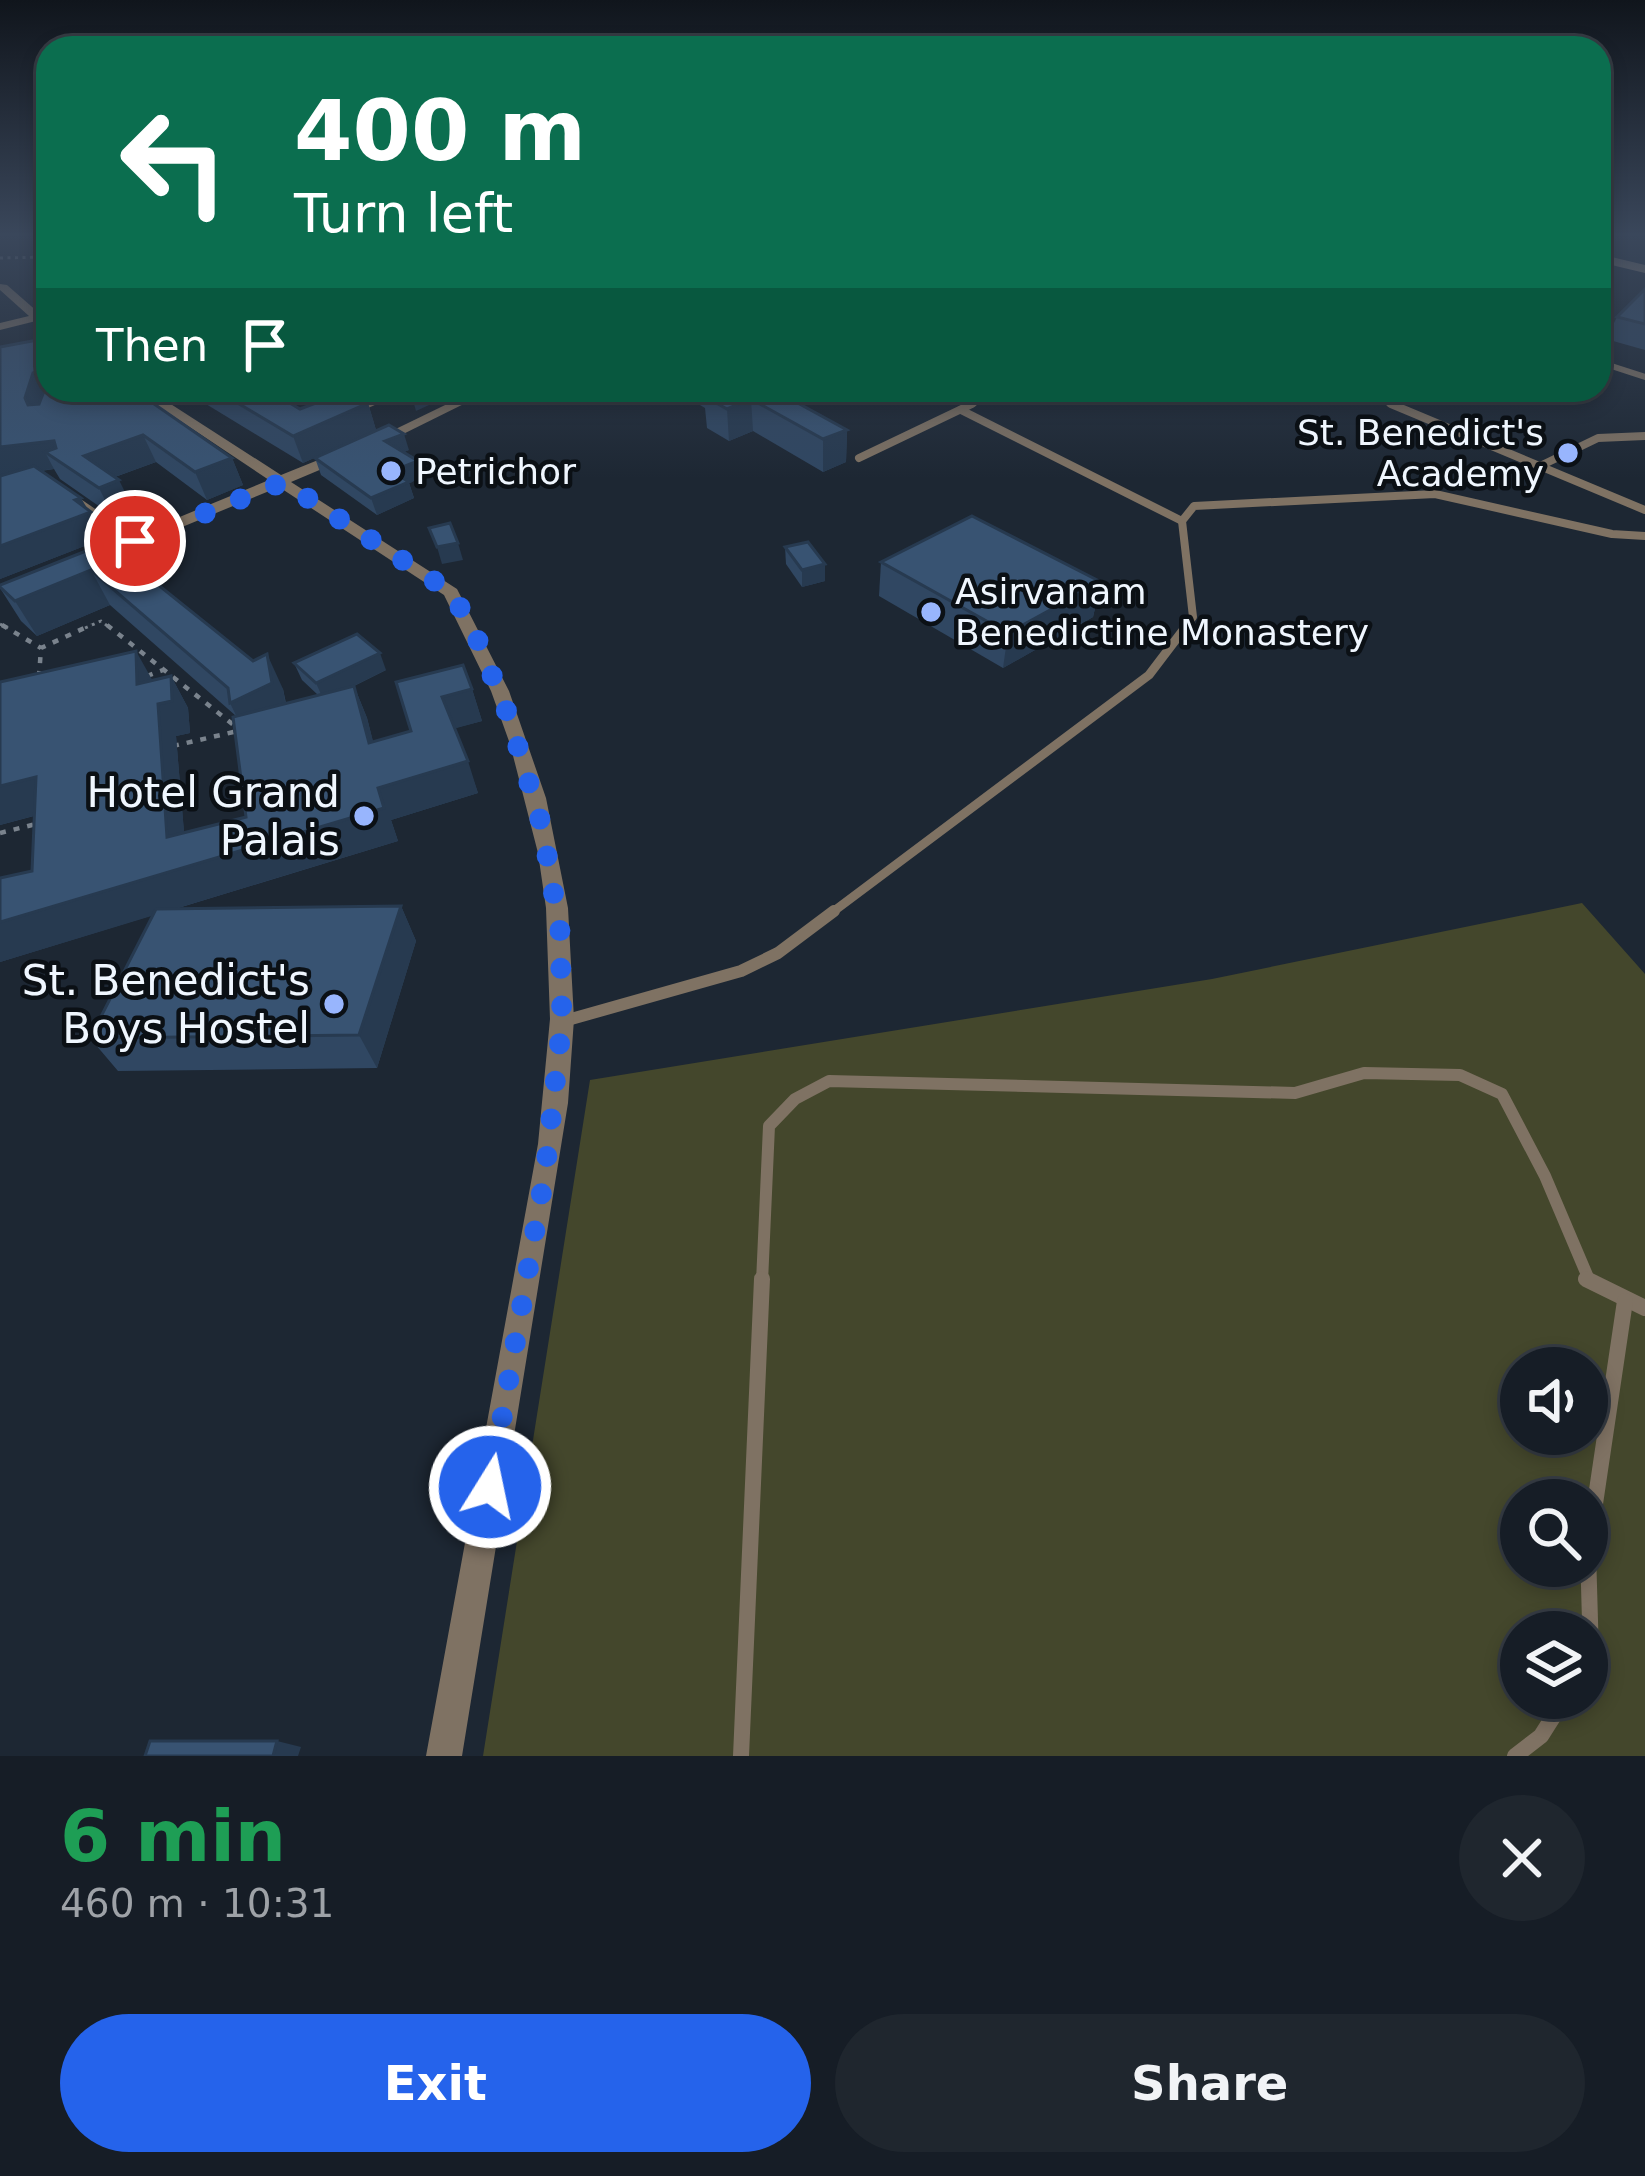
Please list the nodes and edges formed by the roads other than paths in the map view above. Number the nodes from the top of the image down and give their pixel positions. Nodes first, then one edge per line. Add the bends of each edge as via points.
1 (36, 317) edge
2 (0, 327) edge
3 (1611, 366) edge
4 (1645, 377) edge
5 (159, 402) edge
6 (372, 402) edge
7 (459, 402) edge
8 (977, 402) edge
9 (1386, 402) edge
10 (961, 410) junction
11 (316, 424) edge
12 (1645, 436) edge
13 (859, 458) dead end
14 (1538, 467) junction
15 (283, 482) junction
16 (68, 496) edge
17 (1645, 510) edge
18 (1182, 521) junction
19 (1645, 536) edge
20 (135, 541) junction
21 (77, 564) edge
22 (562, 1022) junction
23 (1625, 1301) junction
24 (1645, 1308) edge
25 (1590, 1611) edge
26 (1552, 1719) edge
27 (444, 1756) edge
28 (741, 1756) edge
29 (1515, 1756) edge

1 - 2 street
3 - 4 lane
5 - 15 street
6 - 11 street
7 - 15 street
8 - 10 lane
9 - 14 lane
10 - 13 lane
10 - 18 lane
12 - 14 lane via 1598,437
14 - 17 lane
15 - 20 street
15 - 22 street via 451,592 474,631 542,826 560,931
16 - 20 lane
18 - 19 lane via 1195,506 1217,503 1435,494
18 - 22 lane via 1193,617 1149,675 778,952 741,971
20 - 21 street
22 - 27 street via 545,1173
23 - 24 lane
23 - 25 lane via 1588,1551
23 - 28 lane via 1587,1281 1502,1094 1460,1075 1364,1073 1295,1093 829,1081 811,1087 769,1126
26 - 29 lane

